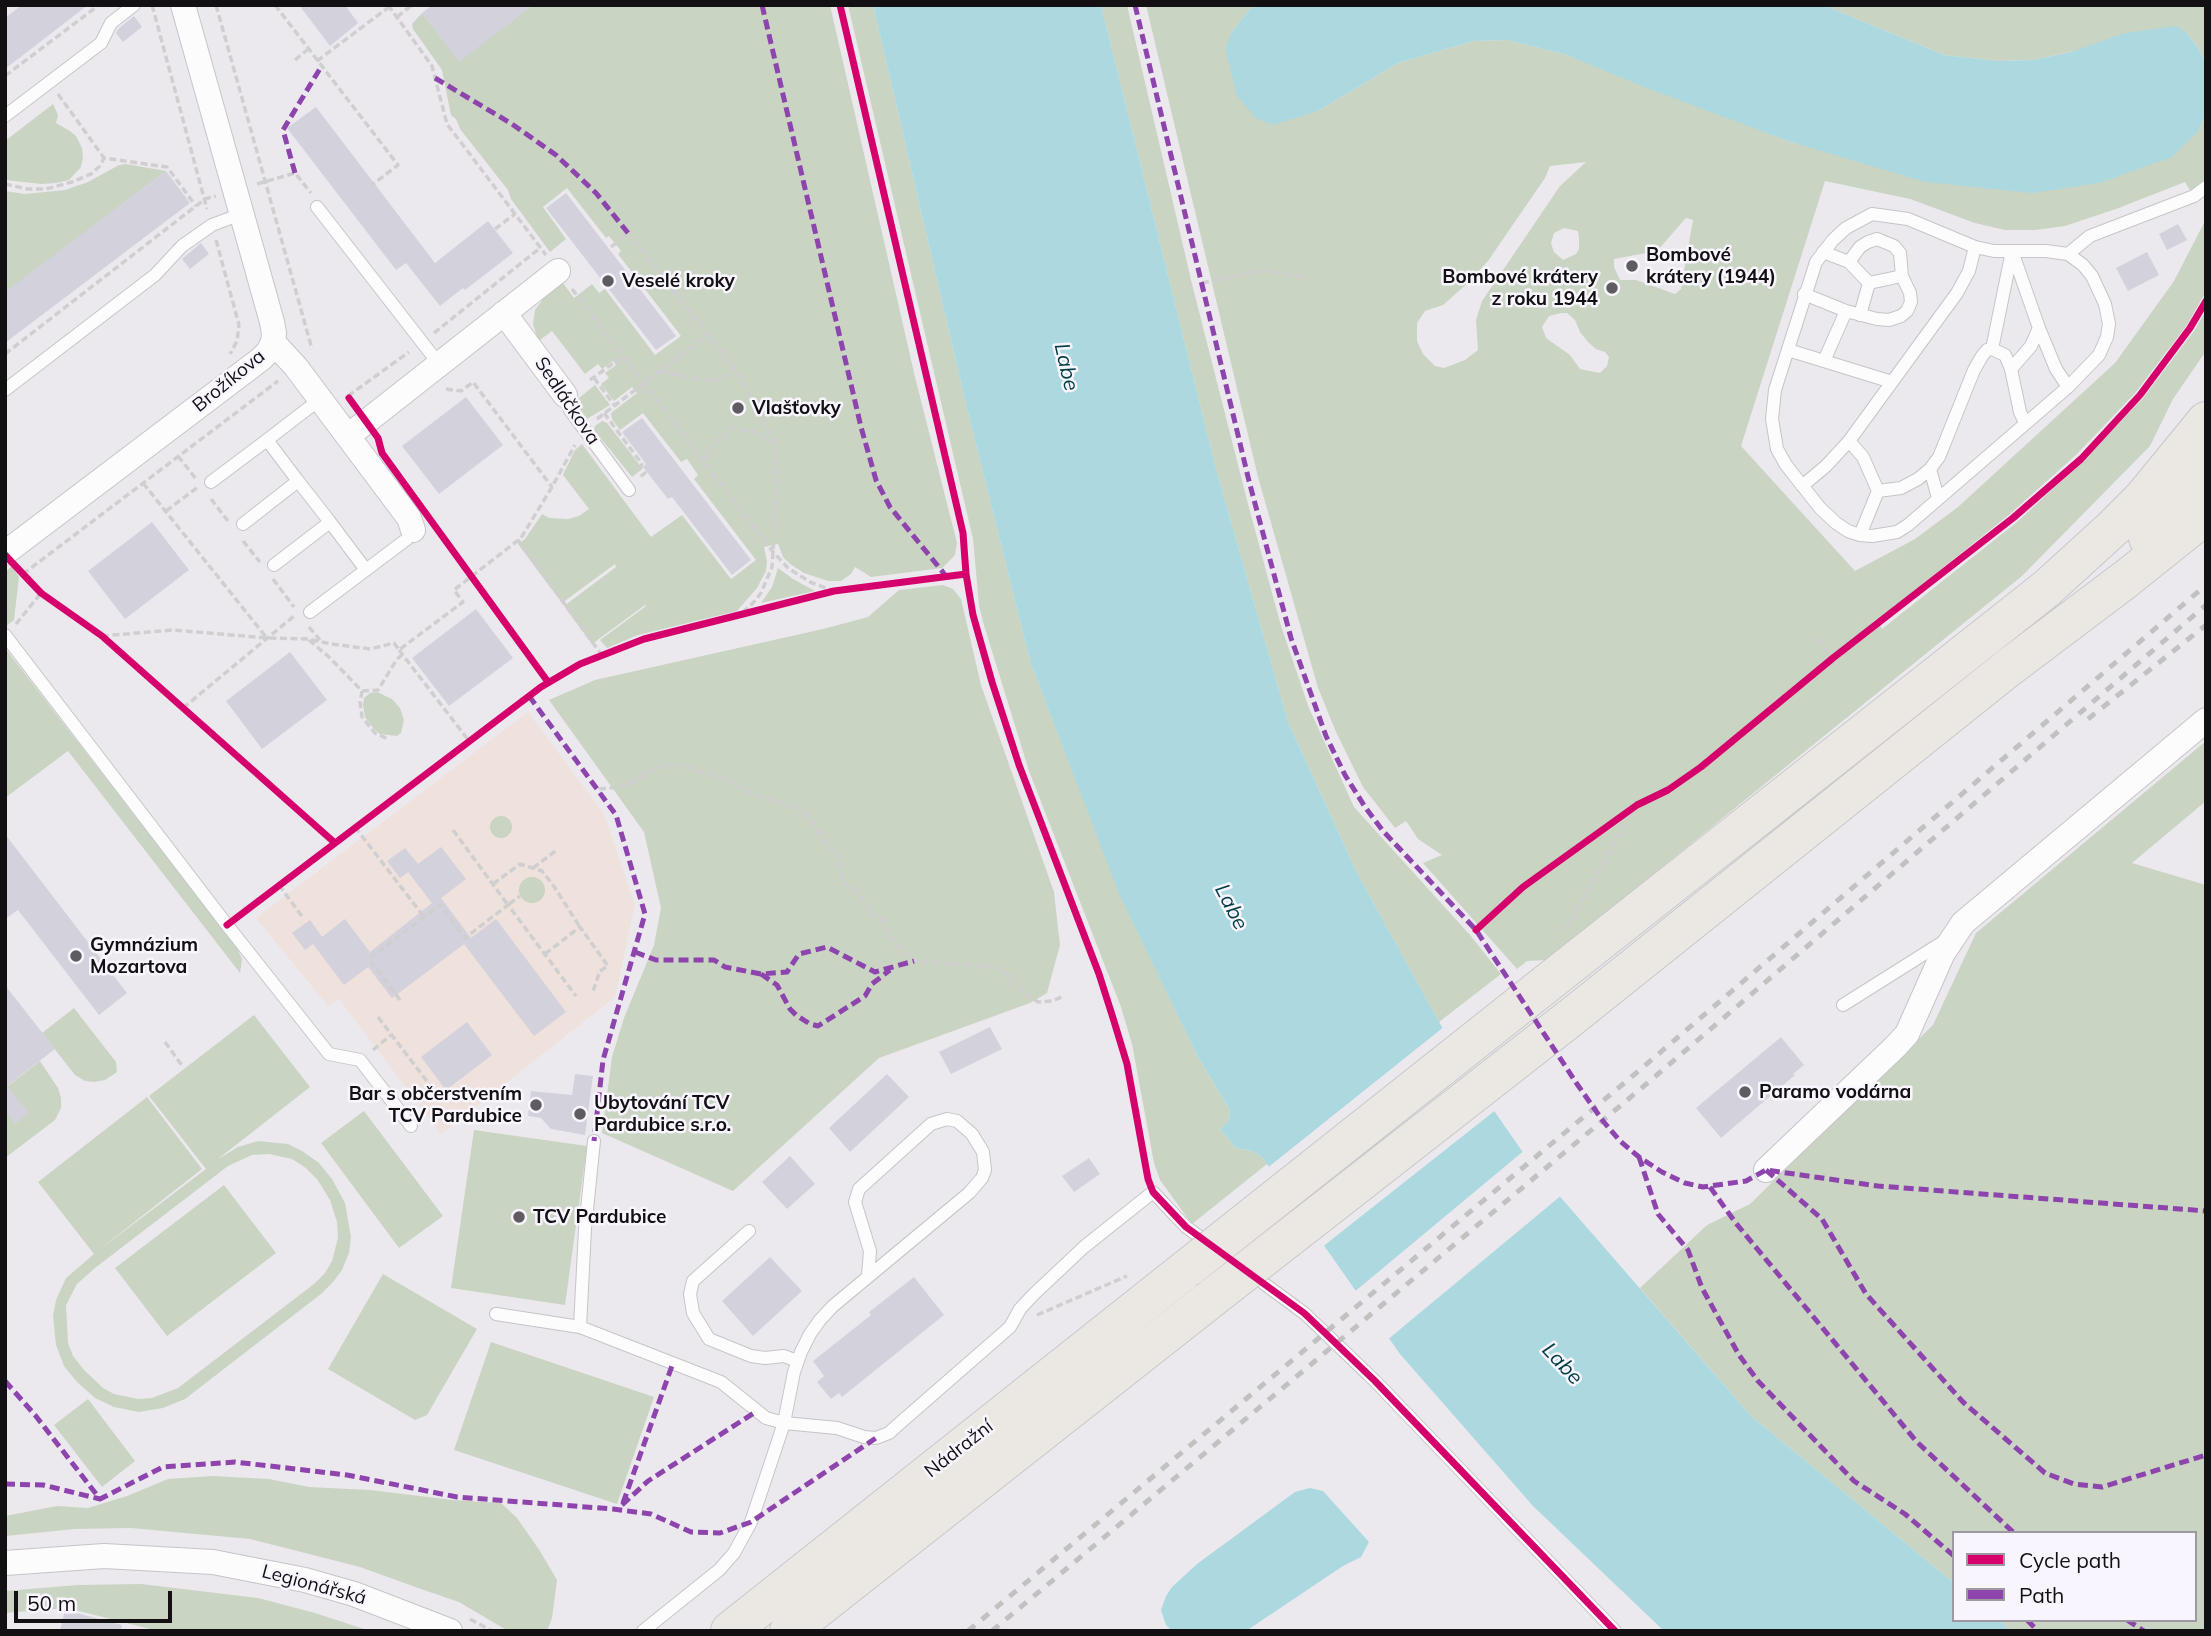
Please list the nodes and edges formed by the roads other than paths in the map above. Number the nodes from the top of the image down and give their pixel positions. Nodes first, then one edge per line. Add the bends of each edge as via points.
1 (134, 5) edge
2 (183, 5) edge
3 (5, 116) edge
4 (2206, 187) edge
5 (317, 207) road end
6 (242, 214) junction
7 (1975, 247) junction
8 (2012, 251) junction
9 (1823, 252) junction
10 (2068, 254) junction
11 (1849, 262) junction
12 (558, 271) road end
13 (1902, 276) junction
14 (1869, 283) junction
15 (1804, 294) junction
16 (1846, 311) junction
17 (504, 313) junction
18 (1860, 315) junction
19 (2039, 328) junction
20 (1992, 349) junction
21 (1788, 350) junction
22 (285, 355) junction
23 (1824, 361) junction
24 (2011, 369) junction
25 (437, 376) junction
26 (1892, 382) junction
27 (2068, 387) junction
28 (5, 390) edge
29 (565, 394) joint
30 (319, 400) junction
31 (2206, 421) edge
32 (2025, 423) junction
33 (348, 436) junction
34 (267, 440) junction
35 (1849, 441) junction
36 (1930, 469) junction
37 (2206, 471) edge
38 (298, 481) junction
39 (206, 484) road end
40 (1802, 486) junction
41 (629, 489) dead end
42 (1878, 491) junction
43 (1938, 498) junction
44 (2206, 514) edge
45 (330, 522) junction
46 (243, 523) dead end
47 (424, 528) joint
48 (1860, 535) junction
49 (5, 553) edge
50 (274, 565) dead end
51 (366, 570) junction
52 (304, 612) road end
53 (6, 636) edge
54 (2008, 668) junction
55 (2206, 720) edge
56 (1953, 935) junction
57 (1843, 1005) dead end
58 (411, 1126) dead end
59 (594, 1141) dead end
60 (1766, 1170) dead end
61 (749, 1231) dead end
62 (868, 1276) junction
63 (496, 1314) dead end
64 (580, 1327) junction
65 (797, 1361) junction
66 (784, 1423) junction
67 (5, 1563) edge
68 (1599, 1612) junction
69 (450, 1631) edge
70 (643, 1631) edge
71 (730, 1631) edge
72 (789, 1631) edge
73 (1600, 1631) edge
74 (1615, 1631) edge

1 - 3 lane via 111,23 101,43
2 - 6 street, Brožíkova
4 - 10 lane via 2194,196 2090,236
5 - 25 lane via 422,342
6 - 22 street, Brožíkova via 274,333
6 - 28 lane via 212,225 182,246 155,275
7 - 8 lane
7 - 9 lane via 1908,219 1872,214 1846,228
7 - 26 lane via 1957,293
8 - 10 lane
8 - 19 lane
8 - 20 lane
9 - 11 lane
9 - 15 lane
10 - 27 lane via 2092,276 2109,324 2099,355
11 - 13 lane via 1860,247 1877,239 1900,253
11 - 14 lane
12 - 17 street
13 - 14 lane
13 - 18 lane via 1911,302 1901,316 1889,320
14 - 18 lane
15 - 16 lane
15 - 21 lane
16 - 18 lane
16 - 23 lane
17 - 25 street
17 - 29 street, Sedláčkova
19 - 24 lane via 2031,346
19 - 27 lane
20 - 24 lane via 2005,355
20 - 36 lane via 1974,370
21 - 23 lane
21 - 40 lane via 1775,390 1772,419 1777,449
22 - 30 street
22 - 49 street, Brožíkova via 268,352
23 - 26 lane
24 - 32 lane
25 - 33 street
26 - 35 lane
27 - 32 lane
29 - 41 lane, Sedláčkova via 582,435
30 - 33 street
30 - 34 lane
31 - 71 main road, Nádražní, bridge via 2143,498 2046,589
32 - 43 lane
33 - 47 street via 409,518
34 - 38 lane
34 - 39 lane
35 - 40 lane
35 - 42 lane via 1863,457
36 - 42 lane via 1901,488
36 - 43 lane
37 - 54 main road via 2120,568
38 - 45 lane
38 - 46 lane
40 - 48 lane via 1836,523
42 - 48 lane
43 - 48 lane via 1897,531
44 - 54 main road
45 - 50 lane
45 - 51 lane
47 - 51 lane
51 - 52 lane
53 - 58 lane via 329,1054 360,1060
54 - 72 main road, Nádražní, bridge
55 - 56 street via 1979,908
56 - 57 lane
56 - 60 street via 1907,1034
59 - 64 lane
61 - 65 lane via 693,1282 693,1313 709,1339 757,1358 784,1356
62 - 62 lane via 870,1251 855,1202 859,1189 931,1124 957,1121 983,1152 982,1178
62 - 65 lane via 820,1320
63 - 64 lane
64 - 66 lane via 721,1382 761,1415
65 - 66 lane
66 - 68 lane via 837,1428 864,1437 889,1433 1010,1327 1033,1294 1084,1247 1153,1192 1186,1227 1304,1313
66 - 70 lane via 751,1522 734,1553
67 - 69 street, Legionářská via 104,1556 214,1562 354,1594
68 - 73 lane
68 - 74 lane

